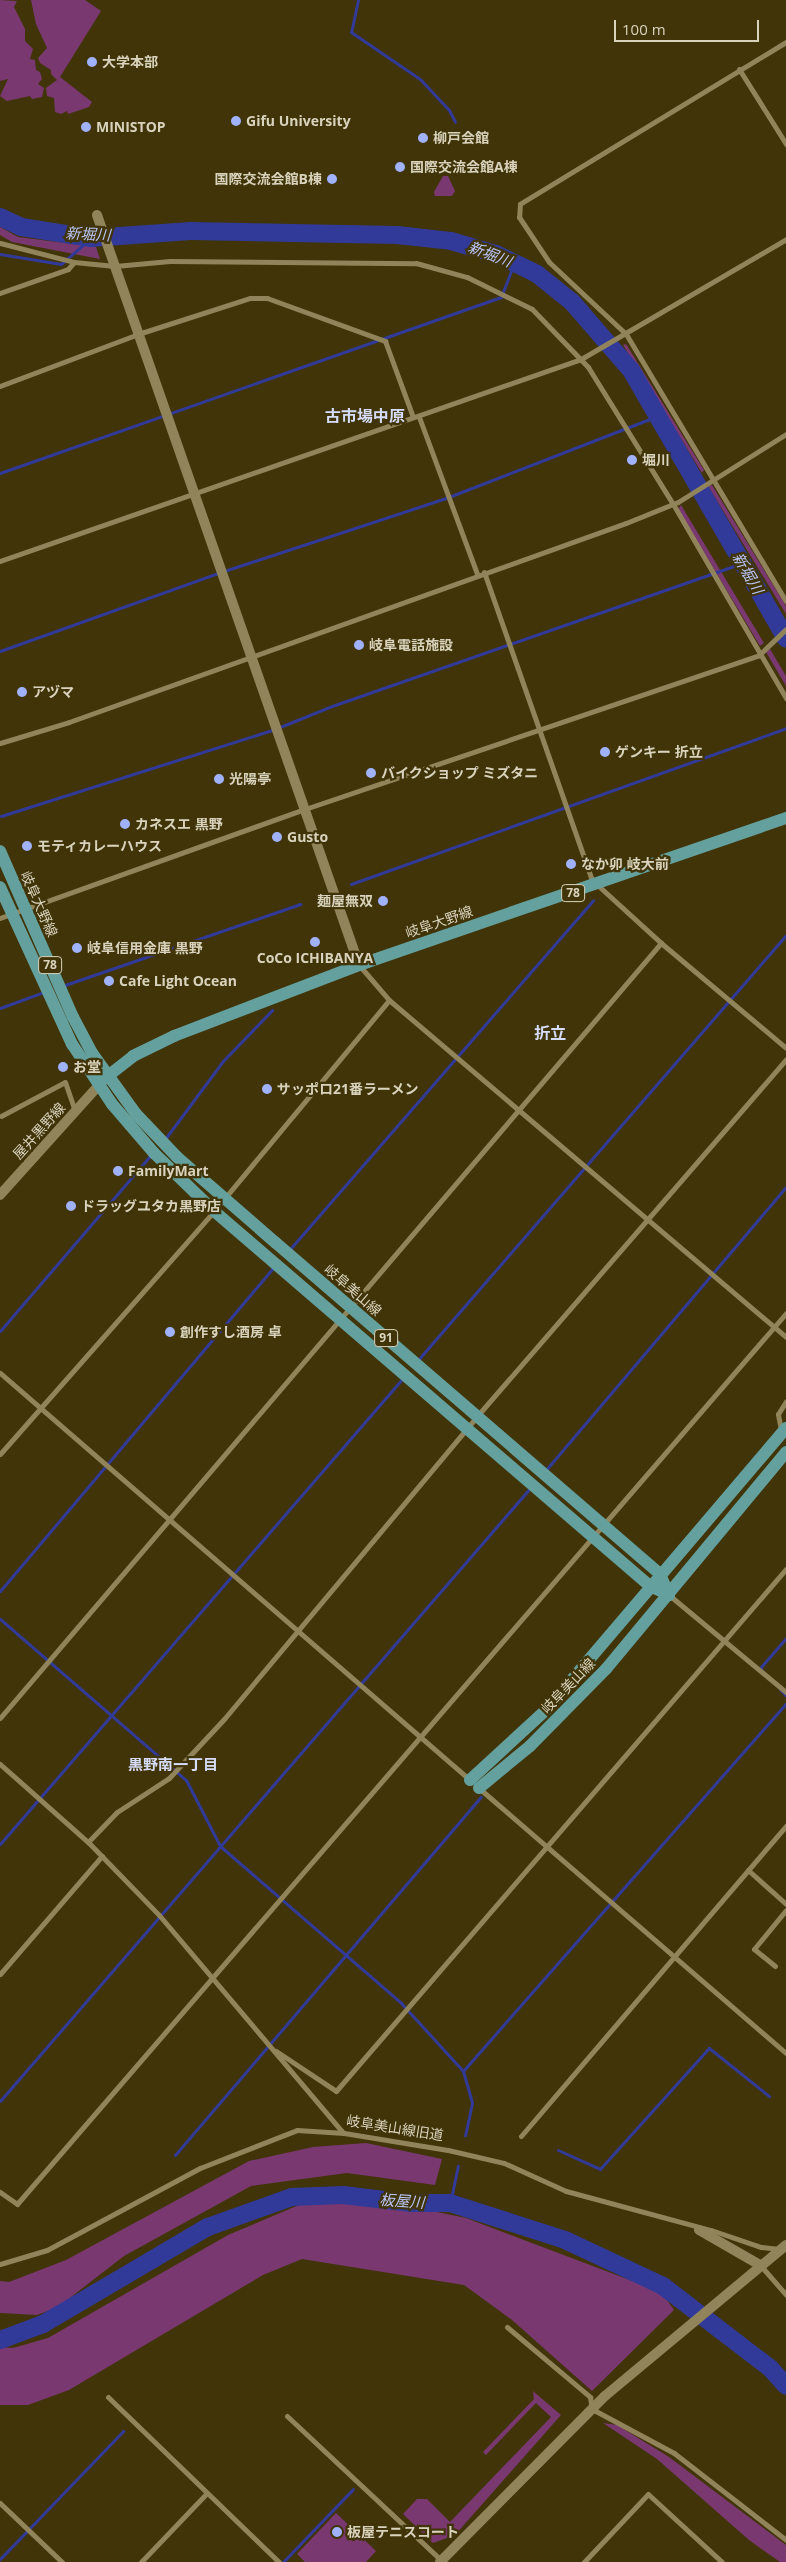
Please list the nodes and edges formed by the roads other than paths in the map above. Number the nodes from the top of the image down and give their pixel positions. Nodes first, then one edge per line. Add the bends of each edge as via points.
1 (786, 42) edge
2 (739, 70) junction
3 (786, 144) edge
4 (97, 215) dead end
5 (786, 239) edge
6 (0, 243) edge
7 (74, 262) junction
8 (114, 264) junction
9 (0, 293) edge
10 (138, 334) junction
11 (624, 336) junction
12 (583, 358) junction
13 (0, 386) edge
14 (416, 417) junction
15 (786, 434) edge
16 (713, 478) junction
17 (195, 495) junction
18 (676, 503) junction
19 (0, 561) edge
20 (484, 572) junction
21 (477, 574) junction
22 (786, 601) edge
23 (786, 629) edge
24 (250, 655) junction
25 (759, 655) junction
26 (786, 698) edge
27 (540, 731) junction
28 (0, 743) edge
29 (305, 809) junction
30 (786, 818) edge
31 (0, 851) edge
32 (596, 885) junction
33 (0, 887) edge
34 (12, 914) edge
35 (661, 943) junction
36 (359, 965) junction
37 (390, 1000) junction
38 (786, 1048) edge
39 (786, 1060) edge
40 (109, 1074) junction
41 (99, 1085) junction
42 (521, 1109) junction
43 (75, 1111) junction
44 (0, 1116) edge
45 (0, 1196) edge
46 (224, 1198) junction
47 (214, 1210) junction
48 (646, 1219) junction
49 (350, 1307) junction
50 (786, 1312) edge
51 (341, 1319) junction
52 (774, 1327) junction
53 (786, 1337) edge
54 (0, 1373) edge
55 (786, 1401) edge
56 (39, 1407) junction
57 (478, 1415) junction
58 (466, 1428) junction
59 (784, 1430) edge
60 (786, 1452) edge
61 (0, 1454) edge
62 (168, 1521) junction
63 (602, 1525) junction
64 (592, 1536) junction
65 (786, 1569) edge
66 (660, 1574) junction
67 (650, 1586) junction
68 (669, 1595) junction
69 (298, 1631) junction
70 (724, 1640) junction
71 (786, 1692) edge
72 (0, 1718) edge
73 (419, 1737) junction
74 (0, 1764) edge
75 (474, 1784) junction
76 (786, 1826) edge
77 (88, 1842) junction
78 (546, 1847) junction
79 (102, 1856) junction
80 (748, 1870) junction
81 (786, 1904) edge
82 (786, 1910) edge
83 (675, 1956) junction
84 (775, 1966) dead end
85 (0, 1974) edge
86 (213, 1980) junction
87 (276, 2051) junction
88 (786, 2053) edge
89 (344, 2133) junction
90 (521, 2136) dead end
91 (0, 2192) edge
92 (699, 2230) junction
93 (783, 2247) edge
94 (0, 2264) edge
95 (760, 2265) junction
96 (786, 2295) edge
97 (506, 2327) dead end
98 (108, 2397) dead end
99 (592, 2409) junction
100 (287, 2416) dead end
101 (207, 2493) junction
102 (0, 2503) edge
103 (786, 2540) edge
104 (441, 2561) edge
105 (62, 2562) edge
106 (140, 2562) edge
107 (279, 2562) edge
108 (584, 2562) edge
109 (722, 2562) edge

1 - 2 street
2 - 3 street
2 - 11 street via 520,204 519,217 549,262
4 - 8 street
5 - 11 street
6 - 7 street
7 - 8 street
7 - 9 street via 68,269
8 - 10 street
8 - 12 street via 170,261 416,263 467,278 532,309
10 - 13 street
10 - 14 street via 250,298 268,298 385,341
10 - 17 street
11 - 12 street
11 - 16 street
12 - 14 street
12 - 18 street
14 - 17 street
14 - 21 street
15 - 16 street
16 - 18 street
16 - 22 street
17 - 19 street
17 - 24 street
18 - 20 street
18 - 25 street
20 - 21 street
20 - 27 street
21 - 24 street
23 - 25 street
24 - 28 street
24 - 29 street
25 - 26 street
25 - 27 street
27 - 29 street
27 - 32 street
29 - 34 street
29 - 36 street
30 - 32 main road, 岐阜大野線 / 78
31 - 34 main road, 岐阜大野線 / 78
32 - 35 street
32 - 36 main road, 岐阜大野線 / 78
33 - 34 main road, 岐阜大野線 / 78
34 - 40 main road, 岐阜大野線 / 78 via 92,1053
34 - 41 main road, 岐阜大野線 / 78 via 56,1013
35 - 38 street
35 - 42 street
36 - 37 street
36 - 40 main road, 岐阜大野線 / 78 via 174,1036 133,1056
37 - 42 street
37 - 46 street
39 - 48 street
40 - 41 main road, 岐阜大野線 / 78
40 - 46 main road, 岐阜美山線 / 91 via 136,1114
41 - 43 street, 屋井黒野線
41 - 47 main road, 91 via 154,1153
42 - 48 street
42 - 49 street
43 - 44 street via 65,1082
43 - 45 street, 屋井黒野線
46 - 47 street
46 - 49 main road, 岐阜美山線 / 91
47 - 51 main road, 91
47 - 56 street
48 - 52 street
48 - 57 street
49 - 51 street
49 - 57 main road, 岐阜美山線 / 91
50 - 52 street
51 - 58 main road, 91
51 - 62 street
52 - 53 street
52 - 63 street
54 - 56 street
55 - 59 street via 778,1414
56 - 61 street
56 - 62 street
57 - 58 street
57 - 63 main road, 岐阜美山線 / 91
58 - 64 main road, 91
58 - 69 street
59 - 66 main road, 岐阜美山線
60 - 68 main road, 岐阜美山線
62 - 69 street
62 - 72 street
63 - 64 street
63 - 66 main road, 岐阜美山線 / 91
64 - 67 main road, 91
64 - 73 street
65 - 70 street
66 - 67 main road, 岐阜美山線
66 - 68 main road, 岐阜美山線 / 91
67 - 68 main road, 91
67 - 75 main road, 岐阜美山線 via 547,1709
68 - 70 street
68 - 75 main road, 岐阜美山線 via 556,1720
69 - 73 street
69 - 77 street via 169,1778 117,1812
70 - 71 street
70 - 78 street
73 - 75 street
73 - 86 street
74 - 77 street
75 - 78 street
76 - 80 street
77 - 79 street
78 - 83 street
78 - 87 street via 336,2091
79 - 85 street
79 - 86 street via 159,1915
80 - 81 street
80 - 83 street
82 - 84 street via 754,1949
83 - 88 street
83 - 90 street
86 - 87 street
86 - 91 street via 17,2204
87 - 89 street
89 - 92 street, 岐阜美山線旧道 via 504,2163 566,2191
89 - 94 street, 岐阜美山線旧道 via 297,2130 271,2139 200,2168 47,2250
92 - 93 street via 761,2247
92 - 95 street, 岐阜美山線旧道
93 - 95 street
95 - 96 street
95 - 99 street
97 - 99 street via 590,2397
98 - 101 street
99 - 103 street via 674,2453
99 - 104 street
100 - 104 street
101 - 106 street
101 - 107 street
102 - 105 street
108 - 109 street via 648,2494

